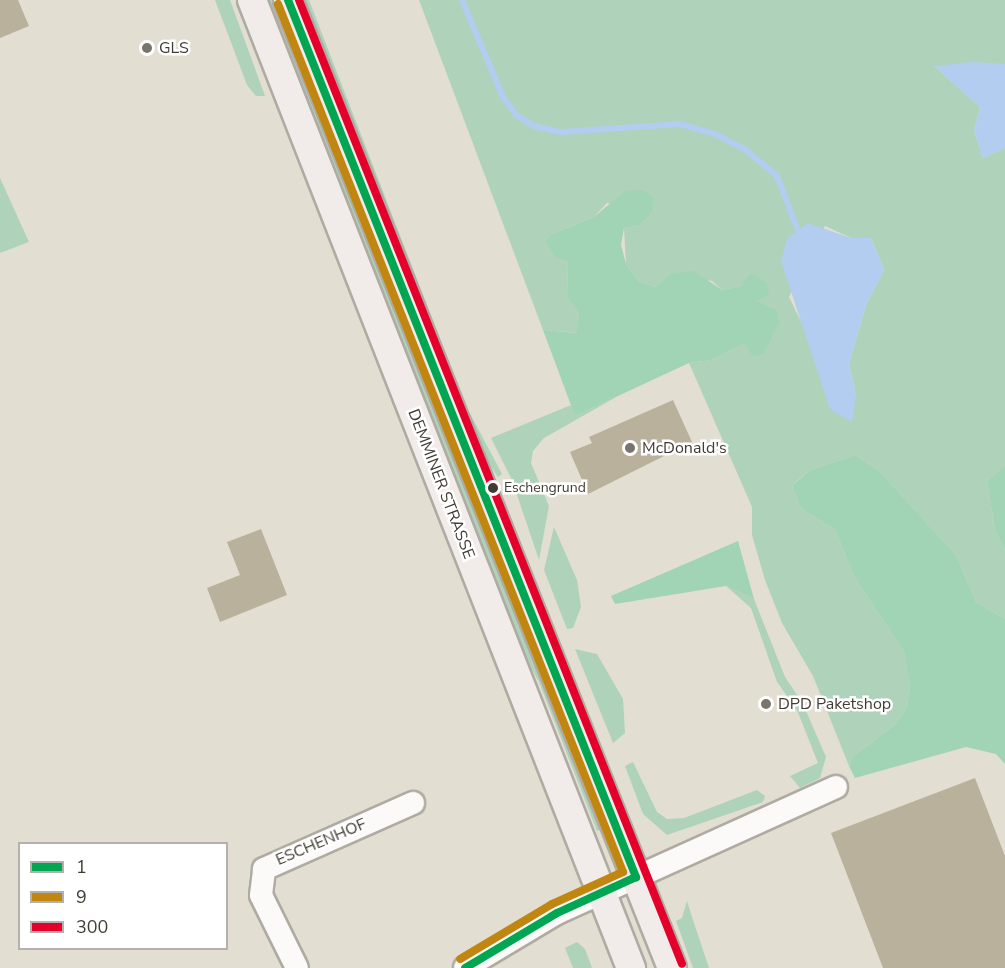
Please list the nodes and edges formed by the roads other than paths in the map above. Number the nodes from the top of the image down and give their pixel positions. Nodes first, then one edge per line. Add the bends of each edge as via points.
1 (252, 0) edge
2 (288, 0) edge
3 (836, 787) dead end
4 (413, 803) dead end
5 (636, 877) junction
6 (600, 893) junction
7 (297, 968) edge
8 (465, 968) edge
9 (631, 968) edge
10 (672, 968) edge

1 - 6 main road, DEMMINER STRASSE
2 - 5 main road, DEMMINER STRASSE
3 - 5 street
4 - 7 street, ESCHENHOF via 264,869 261,895
5 - 6 street
5 - 10 main road, DEMMINER STRASSE
6 - 8 street via 557,912
6 - 9 main road, DEMMINER STRASSE

